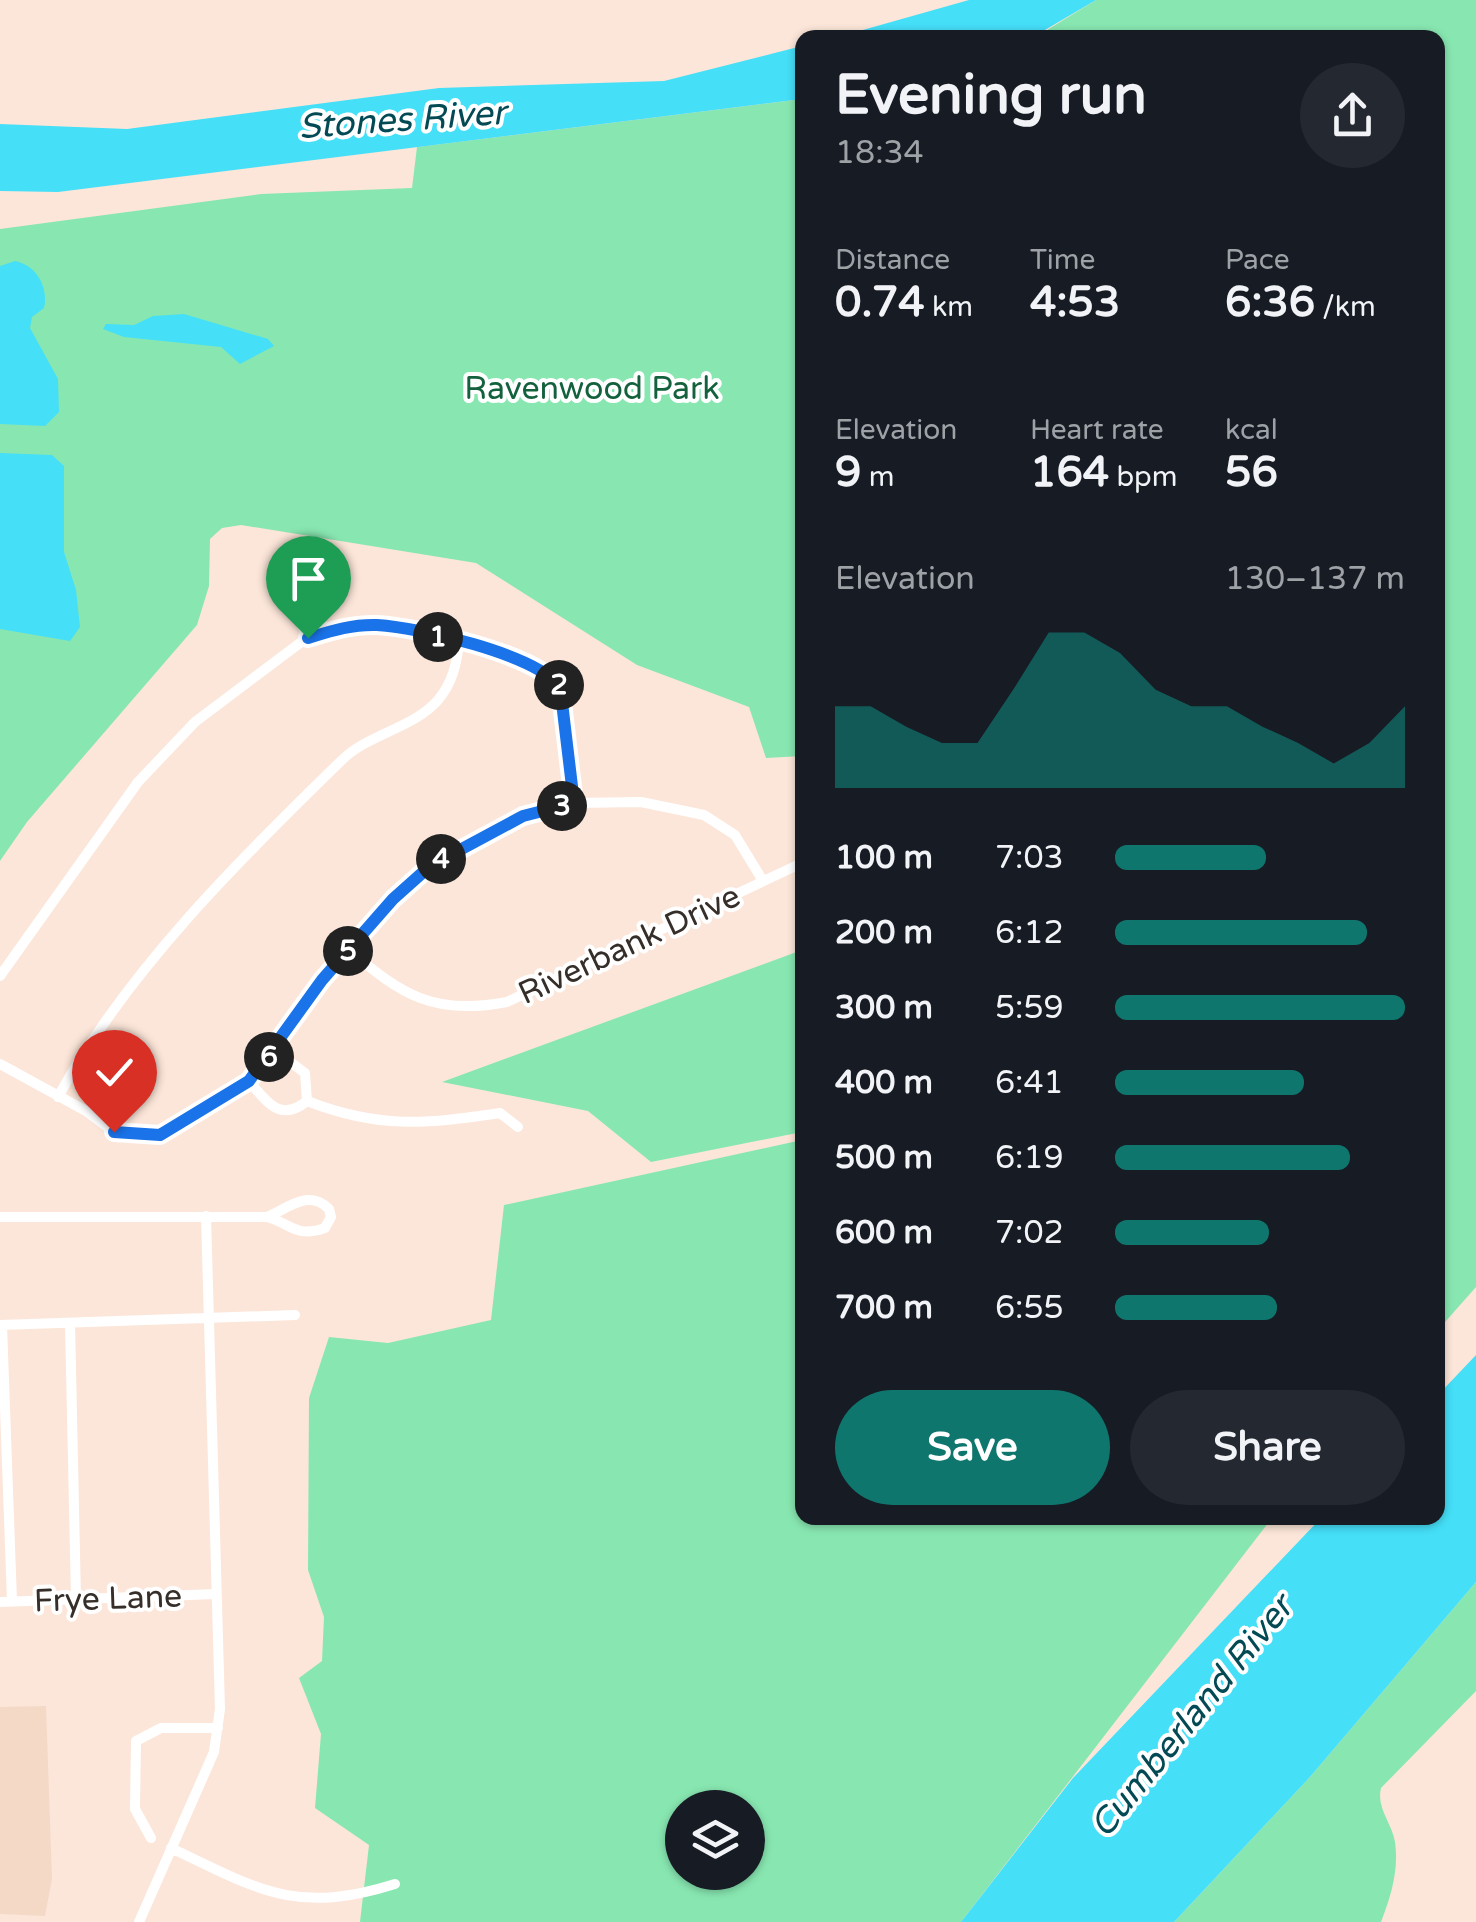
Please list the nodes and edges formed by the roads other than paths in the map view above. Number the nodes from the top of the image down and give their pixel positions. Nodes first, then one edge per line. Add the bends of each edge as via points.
1 (285, 595) dead end
2 (308, 638) junction
3 (460, 644) junction
4 (574, 803) junction
5 (795, 865) edge
6 (763, 881) junction
7 (349, 950) junction
8 (0, 976) edge
9 (274, 1050) junction
10 (0, 1064) edge
11 (249, 1081) junction
12 (58, 1097) junction
13 (307, 1101) junction
14 (518, 1126) dead end
15 (206, 1216) junction
16 (0, 1217) edge
17 (267, 1217) junction
18 (296, 1315) dead end
19 (207, 1319) junction
20 (70, 1322) junction
21 (1, 1325) edge
22 (216, 1594) junction
23 (76, 1599) junction
24 (6, 1601) edge
25 (218, 1728) junction
26 (152, 1838) dead end
27 (170, 1848) junction
28 (395, 1884) dead end
29 (139, 1922) edge

1 - 2 street
2 - 3 street via 375,625
2 - 8 street via 195,722 138,782
3 - 4 street via 508,654 560,686
3 - 12 street via 454,677 436,703 345,756 205,898 89,1040
4 - 6 street via 641,802 704,814 735,834
4 - 7 street via 510,822 430,866
5 - 6 street, Riverbank Drive
6 - 7 street, Riverbank Drive via 507,1002 481,1007 414,998
7 - 9 street
9 - 11 street
9 - 13 street via 305,1073
10 - 12 street
11 - 12 street via 147,1137 114,1132
11 - 13 street via 282,1112
13 - 14 street via 367,1121 438,1122 500,1113
15 - 16 street
15 - 17 street
15 - 19 street
17 - 17 street via 294,1231 320,1230 331,1217 319,1201 290,1202
18 - 19 street
19 - 20 street
19 - 22 street
20 - 21 street
20 - 23 street
21 - 24 street
22 - 23 street, Frye Lane
22 - 25 street
23 - 24 street, Frye Lane
25 - 26 street via 161,1728 136,1741 135,1809
25 - 27 street via 208,1769
27 - 28 street via 281,1897 347,1899
27 - 29 street

